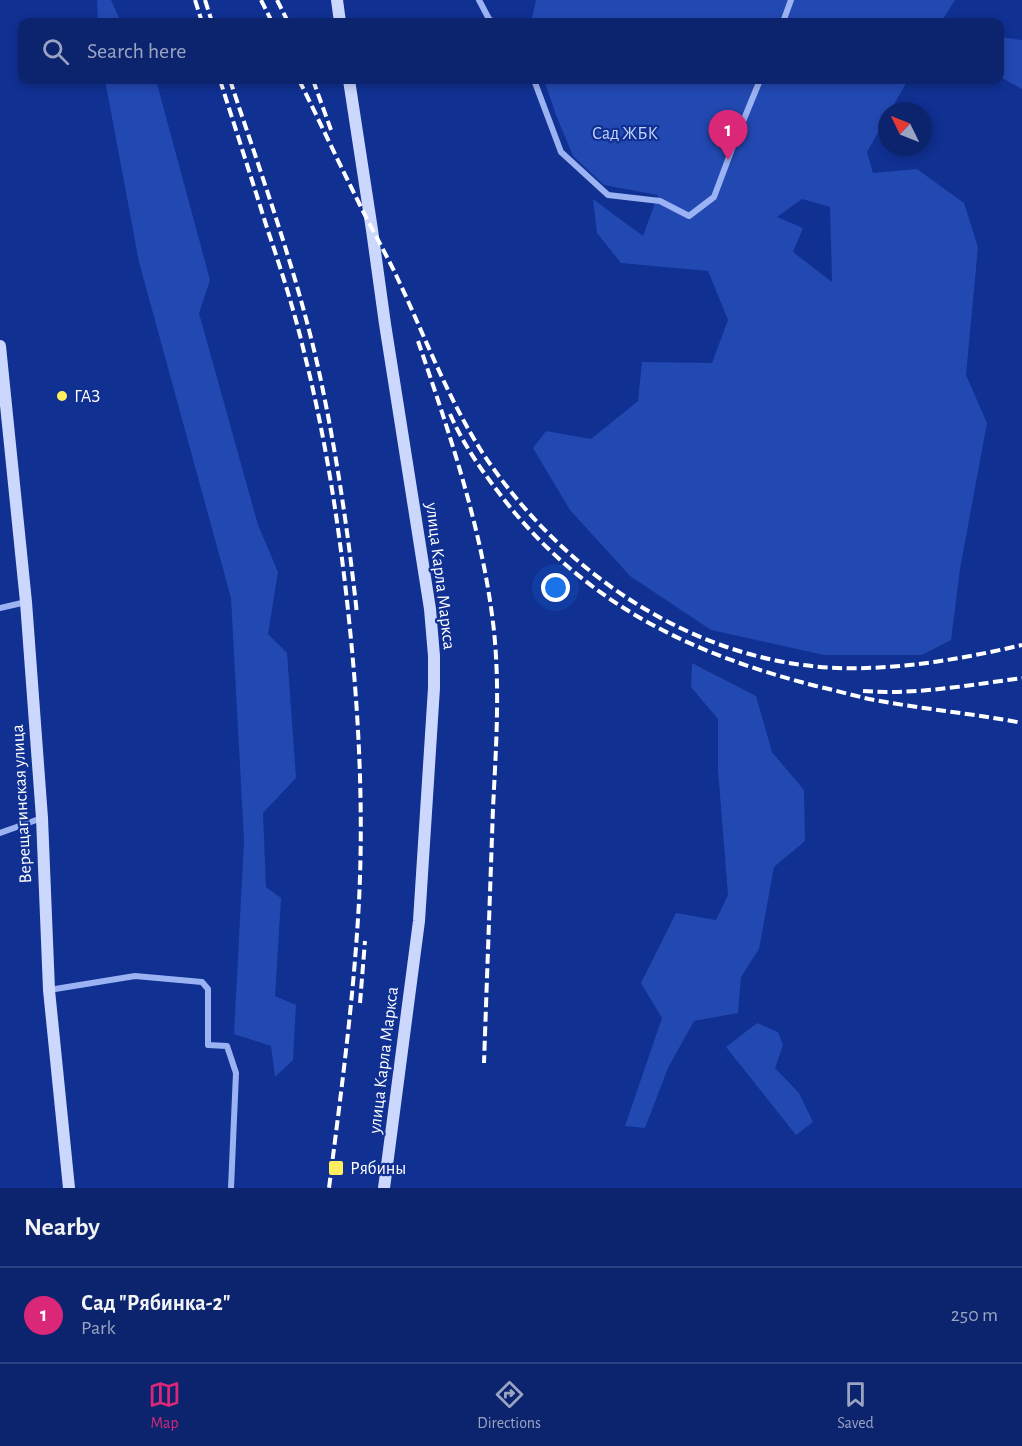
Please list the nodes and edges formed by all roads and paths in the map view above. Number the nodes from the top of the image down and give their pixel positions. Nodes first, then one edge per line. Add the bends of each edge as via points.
1 (337, 0) edge
2 (479, 0) edge
3 (791, 0) edge
4 (339, 18) edge
5 (488, 18) edge
6 (784, 18) edge
7 (350, 84) edge
8 (536, 84) edge
9 (758, 84) edge
10 (0, 346) edge
11 (26, 602) junction
12 (0, 608) edge
13 (42, 818) junction
14 (0, 833) edge
15 (49, 990) junction
16 (69, 1188) edge
17 (231, 1188) edge
18 (384, 1188) edge

1 - 4 main road
2 - 5 street
3 - 6 street
7 - 18 main road, улица Карла Маркса via 434,656 418,921
8 - 9 street via 561,152 608,195 660,201 689,216 714,197
10 - 11 main road, Верещагинская улица
11 - 12 street
11 - 13 main road, Верещагинская улица
13 - 14 street
13 - 15 main road, Верещагинская улица
15 - 16 main road, Верещагинская улица
15 - 17 street via 135,976 202,982 208,988 208,1045 227,1046 236,1073

